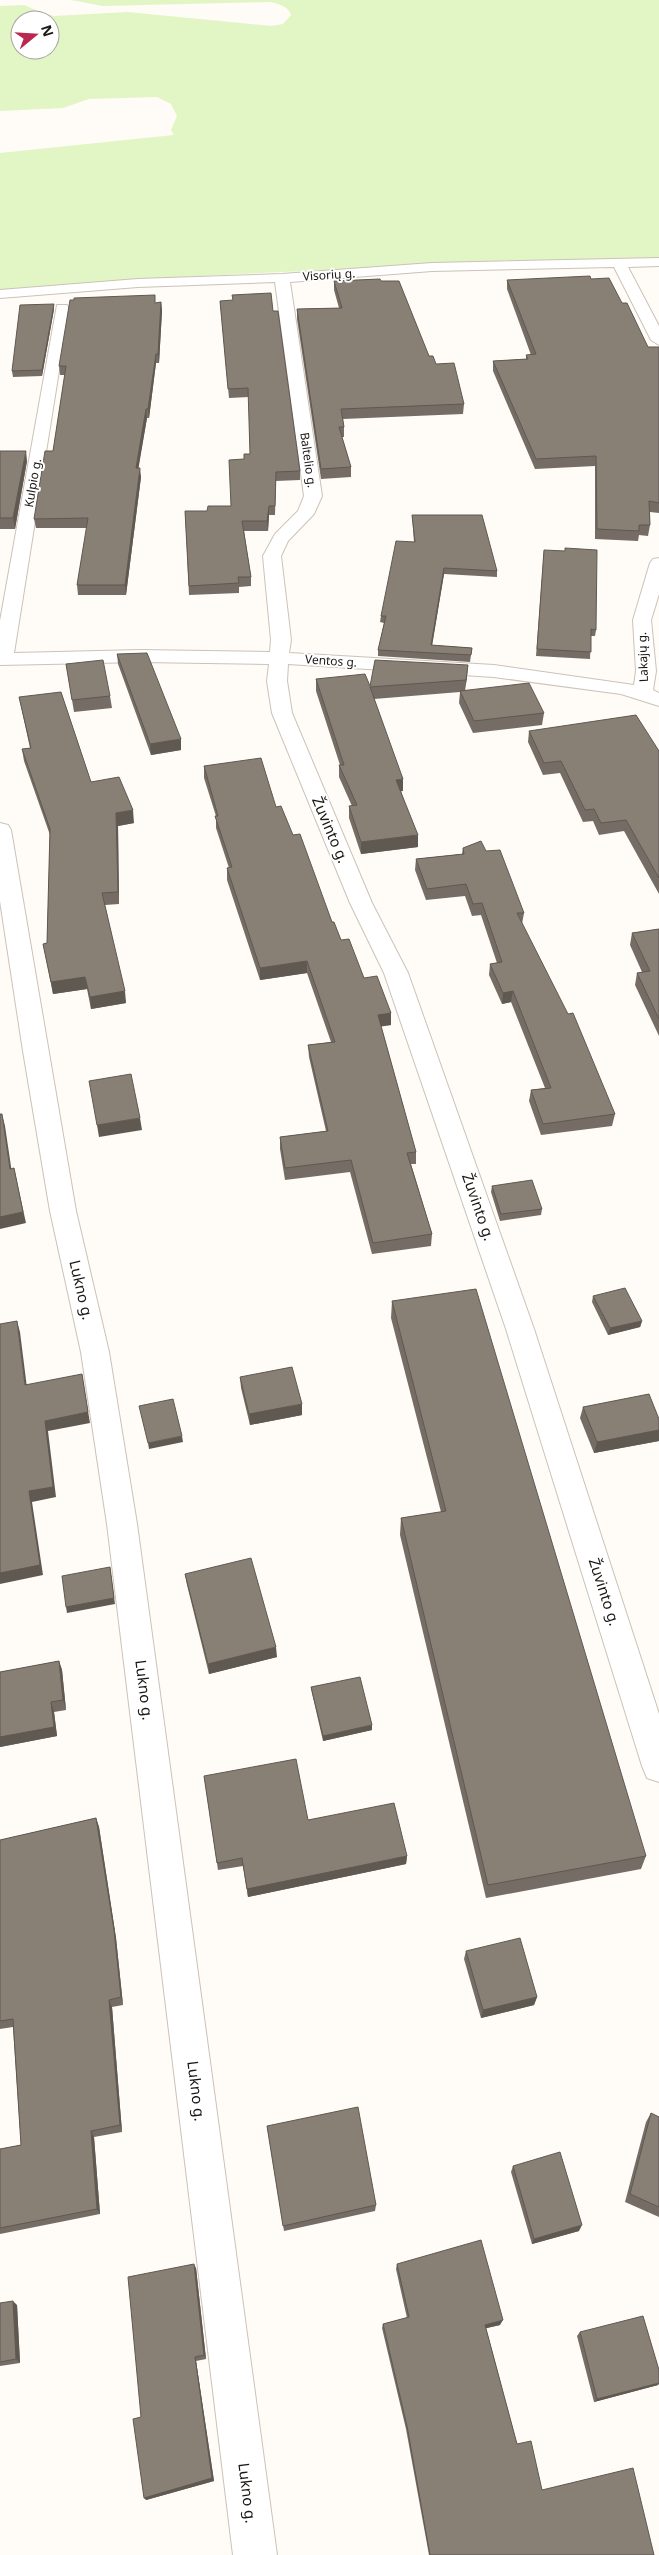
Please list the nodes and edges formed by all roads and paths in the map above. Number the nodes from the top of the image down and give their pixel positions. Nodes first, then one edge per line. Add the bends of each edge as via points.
1 (659, 262) edge
2 (619, 264) junction
3 (282, 278) junction
4 (0, 294) edge
5 (62, 308) dead end
6 (659, 340) edge
7 (659, 563) edge
8 (280, 658) junction
9 (2, 659) edge
10 (651, 696) edge
11 (0, 830) edge
12 (659, 1766) edge
13 (255, 2555) edge

1 - 2 street, Visorių g.
2 - 3 street, Visorių g. via 432,267
2 - 6 street
3 - 4 street, Visorių g. via 138,283
3 - 8 street, Baltelio g. via 313,496 307,515 283,533 272,556
5 - 9 street, Kulpio g.
7 - 10 street, Lakajų g. via 642,620
8 - 9 street, Ventos g.
8 - 10 street, Ventos g. via 494,671 559,678
8 - 12 street, Žuvinto g. via 277,681 282,713 361,903 396,973 520,1329
11 - 13 street, Lukno g. via 38,1070 63,1211 95,1352 122,1524

